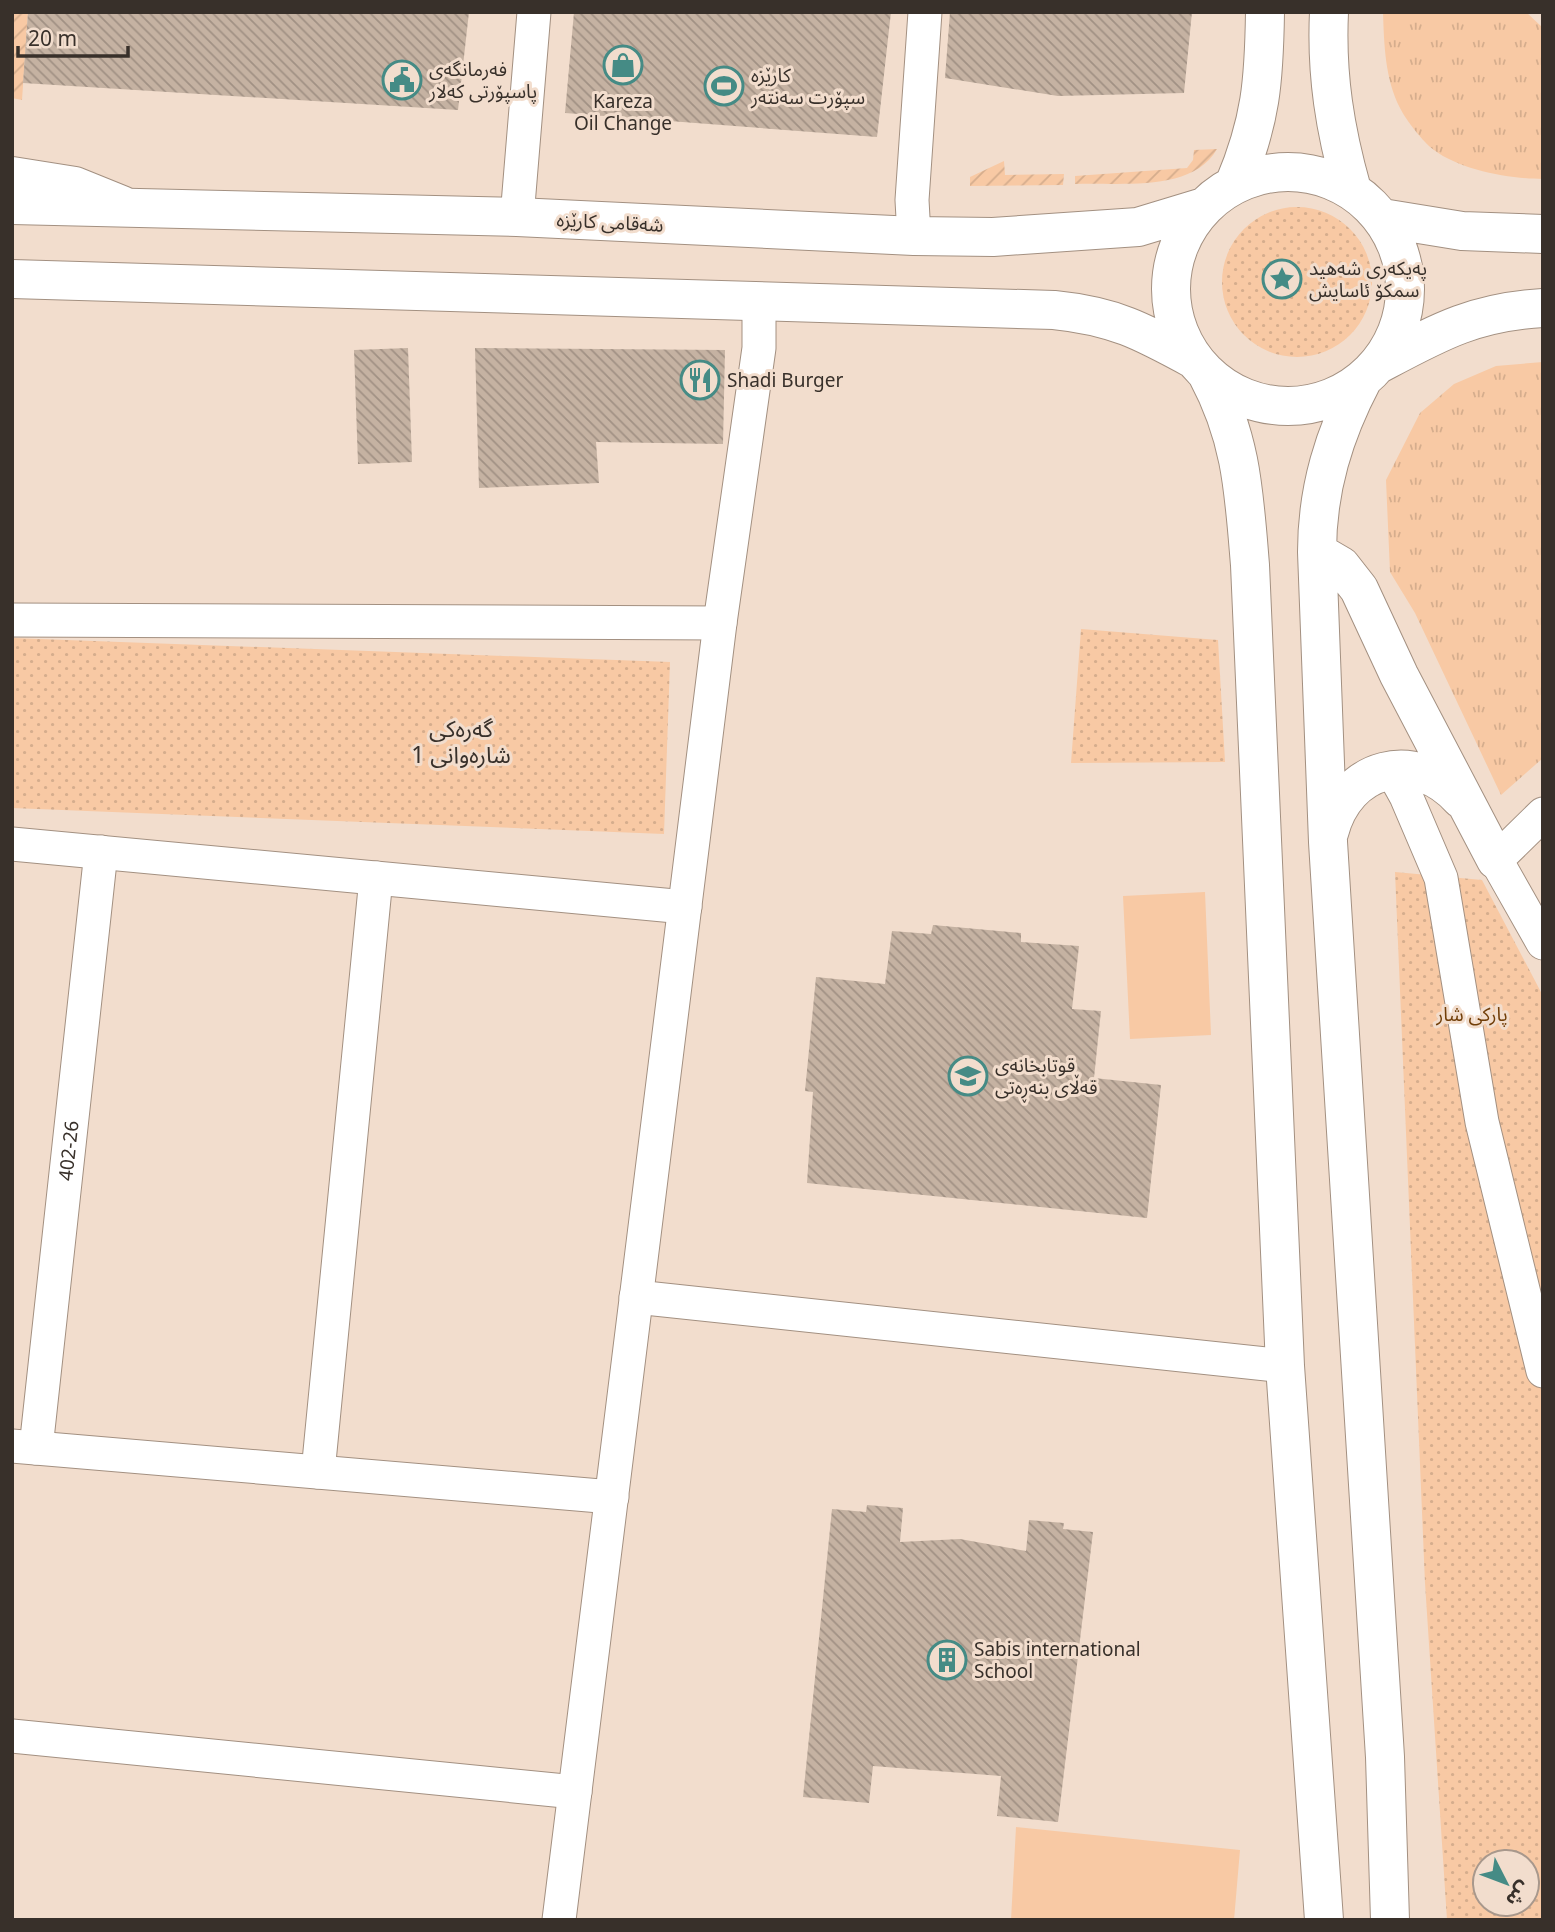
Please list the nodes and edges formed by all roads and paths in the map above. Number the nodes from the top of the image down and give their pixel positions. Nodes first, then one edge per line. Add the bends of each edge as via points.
1 (534, 12) edge
2 (925, 12) edge
3 (1265, 12) edge
4 (1329, 12) edge
5 (12, 176) edge
6 (1234, 185) junction
7 (1352, 190) junction
8 (12, 205) edge
9 (122, 205) junction
10 (1204, 207) junction
11 (517, 217) junction
12 (1382, 218) junction
13 (1543, 234) edge
14 (914, 236) junction
15 (12, 279) edge
16 (760, 303) junction
17 (1543, 308) edge
18 (1201, 367) junction
19 (1370, 372) junction
20 (1317, 552) junction
21 (12, 620) edge
22 (720, 623) junction
23 (1391, 769) junction
24 (1466, 804) junction
25 (1543, 814) edge
26 (1329, 835) junction
27 (12, 844) edge
28 (101, 852) junction
29 (1496, 860) junction
30 (376, 878) junction
31 (685, 907) junction
32 (1543, 943) edge
33 (636, 1297) junction
34 (1285, 1366) junction
35 (1543, 1371) edge
36 (24, 1447) edge
37 (318, 1472) junction
38 (612, 1497) junction
39 (12, 1736) edge
40 (575, 1792) junction
41 (559, 1920) edge
42 (1324, 1920) edge
43 (1390, 1920) edge

1 - 11 street
2 - 14 street via 912,200
3 - 6 main road via 1259,114
4 - 7 main road via 1329,93
5 - 9 main road via 75,186
6 - 7 main road via 1263,174 1294,172 1324,177
6 - 10 main road
7 - 12 main road
8 - 9 main road, شەقامی کارێزە
9 - 11 main road, شەقامی کارێزە
10 - 14 main road, شەقامی کارێزە via 1138,227 993,237
10 - 18 main road via 1185,234 1172,276 1171,299 1178,331
11 - 14 main road, شەقامی کارێزە
12 - 13 main road via 1449,229
12 - 19 main road via 1400,253 1406,292 1392,343
15 - 16 main road
16 - 18 main road via 1092,314 1146,332
16 - 22 street via 759,348
17 - 19 main road via 1499,312 1462,322
18 - 19 main road via 1235,394 1267,404 1301,405 1335,397
18 - 34 main road via 1234,433 1250,565
19 - 20 main road via 1340,424 1326,467
20 - 24 main road via 1341,566 1359,589
20 - 26 main road
21 - 22 street
22 - 31 street
23 - 24 main road via 1420,770 1438,778
23 - 26 main road via 1361,781 1349,792 1339,805
23 - 35 street via 1441,878 1482,1122
24 - 29 main road
25 - 29 street
26 - 43 main road via 1385,1757
27 - 28 street
28 - 30 street
28 - 36 street, 402-26
29 - 32 street
30 - 31 street
30 - 37 street
31 - 33 street
33 - 34 street
33 - 38 street
34 - 42 main road
36 - 37 street
37 - 38 street
38 - 40 street
39 - 40 street
40 - 41 street

